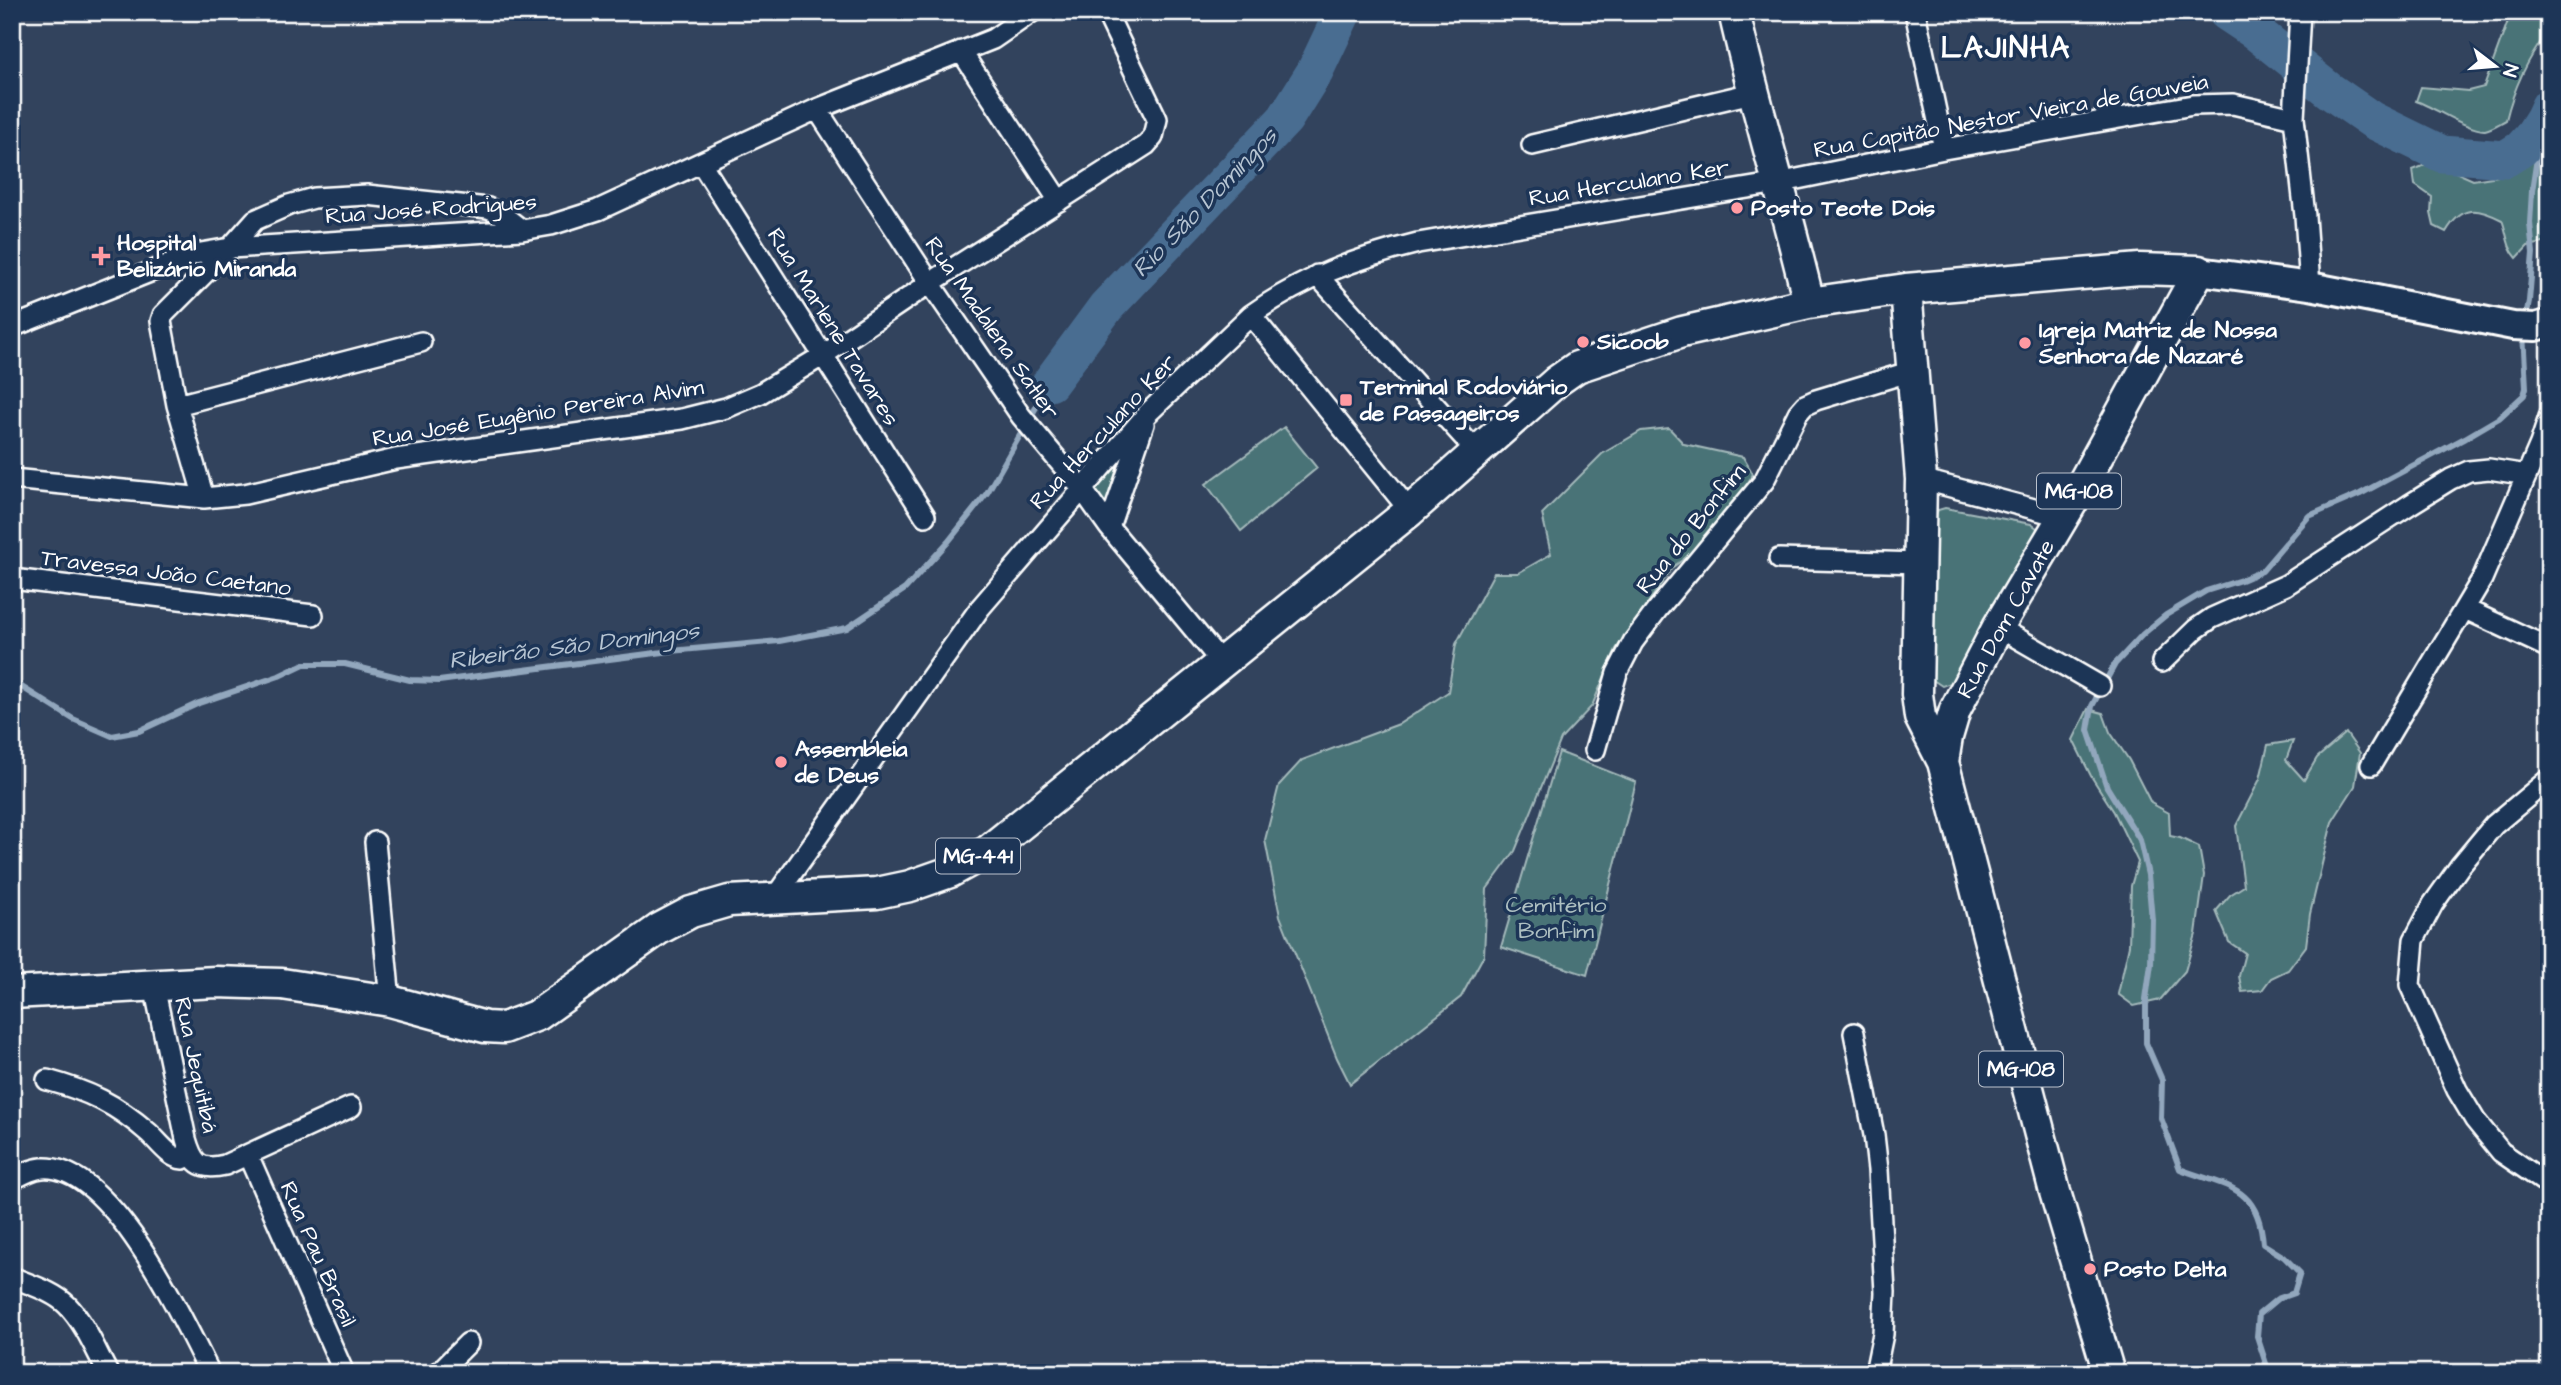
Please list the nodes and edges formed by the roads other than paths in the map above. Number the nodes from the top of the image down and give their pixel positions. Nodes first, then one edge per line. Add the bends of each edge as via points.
1 (1032, 12) edge
2 (1734, 12) edge
3 (1915, 12) edge
4 (2300, 12) edge
5 (1109, 14) edge
6 (961, 51) junction
7 (1752, 93) junction
8 (817, 109) junction
9 (2294, 110) junction
10 (1532, 145) dead end
11 (1944, 149) junction
12 (701, 163) junction
13 (1777, 183) junction
14 (1059, 201) junction
15 (522, 230) junction
16 (230, 248) junction
17 (2199, 271) junction
18 (1317, 275) junction
19 (930, 283) junction
20 (2310, 286) junction
21 (1906, 289) junction
22 (1809, 303) junction
23 (1251, 315) junction
24 (2539, 325) edge
25 (12, 327) edge
26 (421, 342) dead end
27 (822, 356) junction
28 (1912, 371) junction
29 (177, 405) junction
30 (1148, 413) junction
31 (2549, 417) edge
32 (1477, 452) junction
33 (2527, 475) junction
34 (1921, 478) junction
35 (12, 479) edge
36 (1082, 489) junction
37 (204, 498) junction
38 (1410, 511) junction
39 (925, 516) dead end
40 (2064, 517) junction
41 (1109, 527) junction
42 (1779, 559) dead end
43 (1920, 564) junction
44 (12, 579) edge
45 (2465, 609) junction
46 (313, 615) dead end
47 (1998, 627) junction
48 (2549, 648) edge
49 (1221, 662) junction
50 (2162, 662) dead end
51 (2100, 686) dead end
52 (1955, 710) junction
53 (1920, 717) junction
54 (1595, 750) dead end
55 (1943, 762) junction
56 (2371, 765) dead end
57 (2549, 779) edge
58 (374, 842) dead end
59 (775, 897) junction
60 (154, 986) junction
61 (12, 993) edge
62 (390, 1001) junction
63 (1854, 1033) dead end
64 (47, 1080) dead end
65 (351, 1107) dead end
66 (191, 1155) junction
67 (248, 1155) junction
68 (12, 1180) edge
69 (2549, 1185) edge
70 (12, 1277) edge
71 (468, 1343) dead end
72 (108, 1373) edge
73 (210, 1373) edge
74 (344, 1373) edge
75 (438, 1373) edge
76 (1875, 1373) edge
77 (2109, 1373) edge

1 - 6 street, Rua José Rodrigues via 993,39
2 - 7 main road
3 - 11 street
4 - 9 street
5 - 14 street, Rua José Eugênio Pereira Alvim via 1157,119 1157,129 1146,145
6 - 8 street, Rua José Rodrigues
6 - 14 street
7 - 10 street
7 - 13 main road
8 - 12 street, Rua José Rodrigues
8 - 19 street, Rua Madalena Satler
9 - 11 street, Rua Capitão Nestor Vieira de Gouveia via 2193,105
9 - 20 street
11 - 13 street, Rua Capitão Nestor Vieira de Gouveia
12 - 15 street, Rua José Rodrigues via 598,210
12 - 27 street, Rua Marlene Tavares
13 - 18 street, Rua Herculano Ker via 1418,243
13 - 22 main road
14 - 19 street, Rua José Eugênio Pereira Alvim
15 - 16 street, Rua José Rodrigues
15 - 16 street via 488,208 344,196 314,198 268,212
16 - 25 street, Rua José Rodrigues via 195,254
16 - 29 street via 163,315 161,331
17 - 20 main road
17 - 21 main road via 2140,269
17 - 40 main road, Rua Dom Cavate / MG-108
18 - 23 street, Rua Herculano Ker
18 - 32 street
19 - 27 street, Rua José Eugênio Pereira Alvim
19 - 36 street, Rua Madalena Satler via 1021,416
20 - 24 main road
21 - 22 main road
21 - 28 main road, MG-108
22 - 32 main road, MG-441 via 1682,332 1577,367
23 - 30 street, Rua Herculano Ker
23 - 38 street
26 - 29 street
27 - 37 street, Rua José Eugênio Pereira Alvim via 761,393 682,419 396,459 245,494
27 - 39 street, Rua Marlene Tavares
28 - 34 main road, MG-108
28 - 54 street, Rua do Bonfim via 1816,400 1798,413 1764,481 1633,642 1617,673
29 - 37 street
30 - 36 street, Rua Herculano Ker
30 - 41 street
31 - 33 street
32 - 38 main road, MG-441
33 - 45 street
33 - 50 street via 2489,469 2469,471 2451,480 2286,585 2211,618
34 - 40 street
34 - 43 main road, MG-108
35 - 37 street, Rua José Eugênio Pereira Alvim
36 - 41 street, Rua Madalena Satler
36 - 59 street, Rua Herculano Ker via 981,608
38 - 49 main road, MG-441
40 - 47 main road, Rua Dom Cavate / MG-108
41 - 49 street, Rua Madalena Satler
42 - 43 street
43 - 53 main road, MG-108
44 - 46 street, Travessa João Caetano
45 - 48 street
45 - 56 street
47 - 51 street
47 - 52 main road, Rua Dom Cavate / MG-108
49 - 59 main road, MG-441 via 988,850 950,872 877,893
52 - 53 main road
52 - 55 main road, MG-108
53 - 55 main road, MG-108
55 - 77 main road, MG-108 via 2055,1192
57 - 69 street via 2494,825 2433,904 2414,940 2410,985 2475,1120 2501,1152
58 - 62 street
59 - 62 main road, MG-441 via 729,901 691,912 659,929 538,1016 504,1028
60 - 61 main road, MG-441
60 - 62 main road, MG-441 via 282,984
60 - 66 street, Rua Jequitibá
63 - 76 street via 1874,1135 1885,1292
64 - 66 street, Rua Jequitibá via 96,1096 132,1119 173,1156
65 - 67 street, Rua Jequitibá
66 - 67 street, Rua Jequitibá via 206,1167
67 - 74 street, Rua Pau Brasil
68 - 73 street via 43,1168 62,1171 81,1180 106,1204 149,1258
70 - 72 street via 67,1304
71 - 75 street

